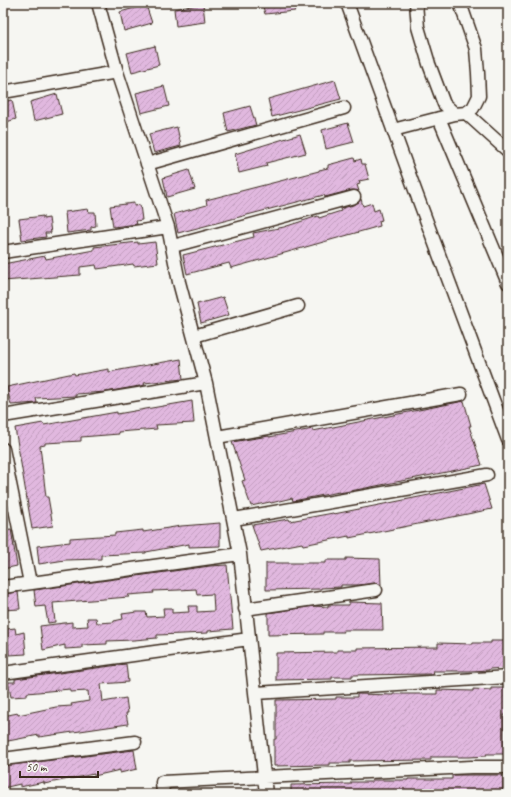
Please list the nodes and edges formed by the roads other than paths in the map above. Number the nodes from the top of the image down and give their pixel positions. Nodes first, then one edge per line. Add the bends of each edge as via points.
1 (98, 3) edge
2 (347, 3) edge
3 (416, 3) edge
4 (460, 3) edge
5 (117, 72) junction
6 (3, 92) edge
7 (344, 108) dead end
8 (461, 114) junction
9 (439, 118) junction
10 (393, 130) junction
11 (508, 151) edge
12 (146, 164) junction
13 (354, 197) dead end
14 (168, 228) junction
15 (173, 246) junction
16 (3, 252) edge
17 (508, 283) edge
18 (298, 306) dead end
19 (194, 336) junction
20 (206, 383) junction
21 (461, 394) dead end
22 (3, 416) edge
23 (217, 437) junction
24 (508, 440) edge
25 (3, 448) edge
26 (488, 475) dead end
27 (234, 519) junction
28 (240, 554) junction
29 (30, 583) junction
30 (3, 587) edge
31 (376, 590) dead end
32 (245, 609) junction
33 (248, 638) junction
34 (3, 672) edge
35 (508, 677) edge
36 (256, 693) junction
37 (135, 742) dead end
38 (3, 759) edge
39 (504, 767) dead end
40 (265, 777) junction
41 (163, 794) edge
42 (266, 794) edge

1 - 5 street
2 - 10 street
3 - 8 street via 418,27 444,104
4 - 8 street via 476,49 479,96 473,108
5 - 6 street
5 - 12 street
7 - 12 street
8 - 9 street
8 - 11 street
9 - 10 street
9 - 17 street
10 - 24 street
12 - 14 street
13 - 15 street
14 - 15 street
14 - 16 street
15 - 19 street via 179,282
18 - 19 street
19 - 20 street
20 - 22 street
20 - 23 street
21 - 23 street
23 - 27 street
25 - 29 street
26 - 27 street
27 - 28 street
28 - 29 street
28 - 32 street
29 - 30 street
31 - 32 street
32 - 33 street
33 - 34 street
33 - 36 street
35 - 36 street
36 - 40 street
37 - 38 street
39 - 40 street
40 - 41 street via 162,782
40 - 42 street

